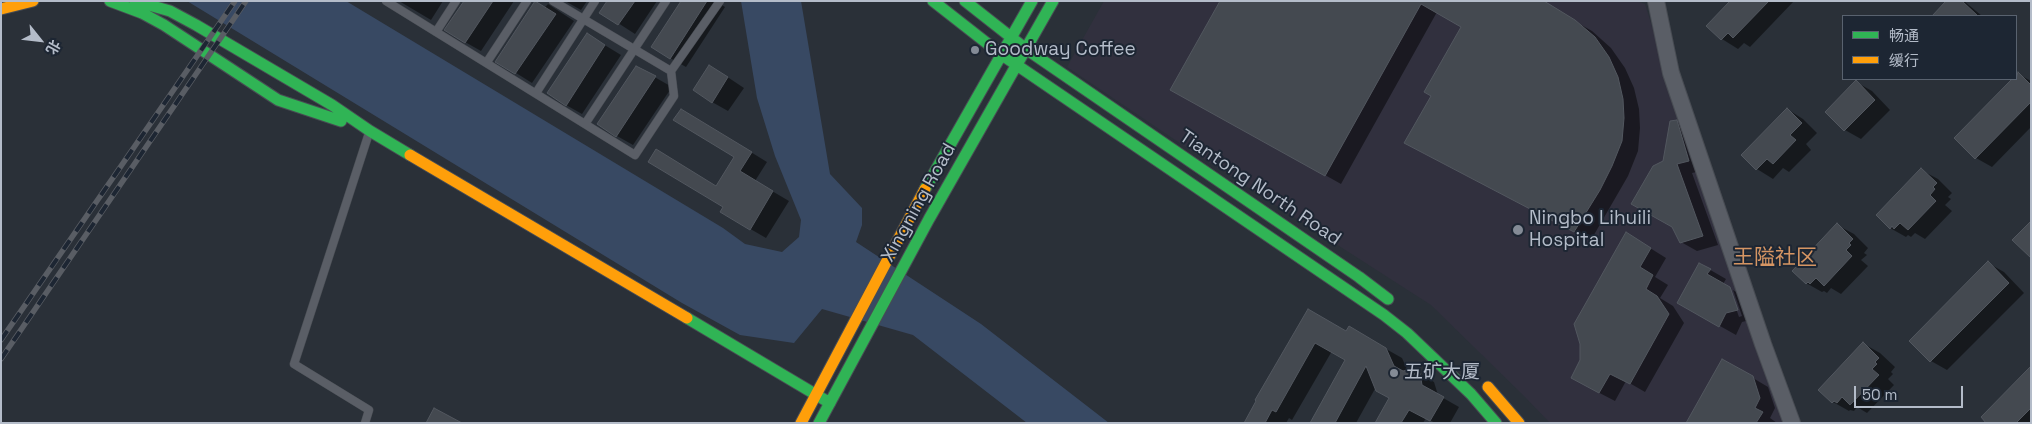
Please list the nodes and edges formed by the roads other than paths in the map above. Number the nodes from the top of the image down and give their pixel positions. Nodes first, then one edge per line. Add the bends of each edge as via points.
1 (33, 1) edge
2 (110, 1) edge
3 (135, 1) edge
4 (386, 1) edge
5 (456, 1) edge
6 (527, 1) edge
7 (553, 1) edge
8 (594, 1) edge
9 (666, 1) edge
10 (720, 1) edge
11 (933, 1) edge
12 (966, 1) edge
13 (1032, 1) edge
14 (1053, 1) edge
15 (1656, 1) edge
16 (1, 9) edge
17 (583, 19) junction
18 (436, 32) junction
19 (1011, 38) junction
20 (634, 49) junction
21 (1026, 49) junction
22 (1002, 55) junction
23 (487, 62) junction
24 (1017, 65) junction
25 (672, 71) junction
26 (536, 93) junction
27 (585, 124) junction
28 (370, 132) junction
29 (1400, 308) dead end
30 (1478, 377) dead end
31 (816, 395) junction
32 (830, 402) junction
33 (366, 423) edge
34 (801, 423) edge
35 (819, 423) edge
36 (1496, 423) edge
37 (1519, 423) edge
38 (1792, 423) edge

1 - 16 main road
2 - 28 main road via 164,25 278,100
3 - 28 main road via 170,11 196,25 332,105
4 - 18 lane
5 - 18 lane
6 - 23 lane
7 - 17 lane
8 - 17 lane
9 - 20 lane
10 - 25 lane
11 - 22 main road
12 - 19 main road, Tiantong North Road
13 - 19 main road, Xingning Road
14 - 21 main road, Xingning Road
15 - 38 street via 1671,73
17 - 20 lane
17 - 26 lane
18 - 23 lane
19 - 21 main road, Tiantong North Road
19 - 22 main road, Xingning Road
20 - 25 lane
20 - 27 lane
21 - 24 main road, Xingning Road
21 - 29 main road, Tiantong North Road via 1359,276
22 - 24 main road
22 - 31 main road, Xingning Road via 913,211
23 - 26 lane
24 - 32 main road, Xingning Road
24 - 36 main road via 1384,315 1471,394
25 - 27 lane via 674,96 636,155
26 - 27 lane
28 - 31 main road
28 - 33 lane via 294,364 369,410
30 - 37 main road
31 - 32 main road
31 - 34 main road, Xingning Road
32 - 35 main road, Xingning Road

